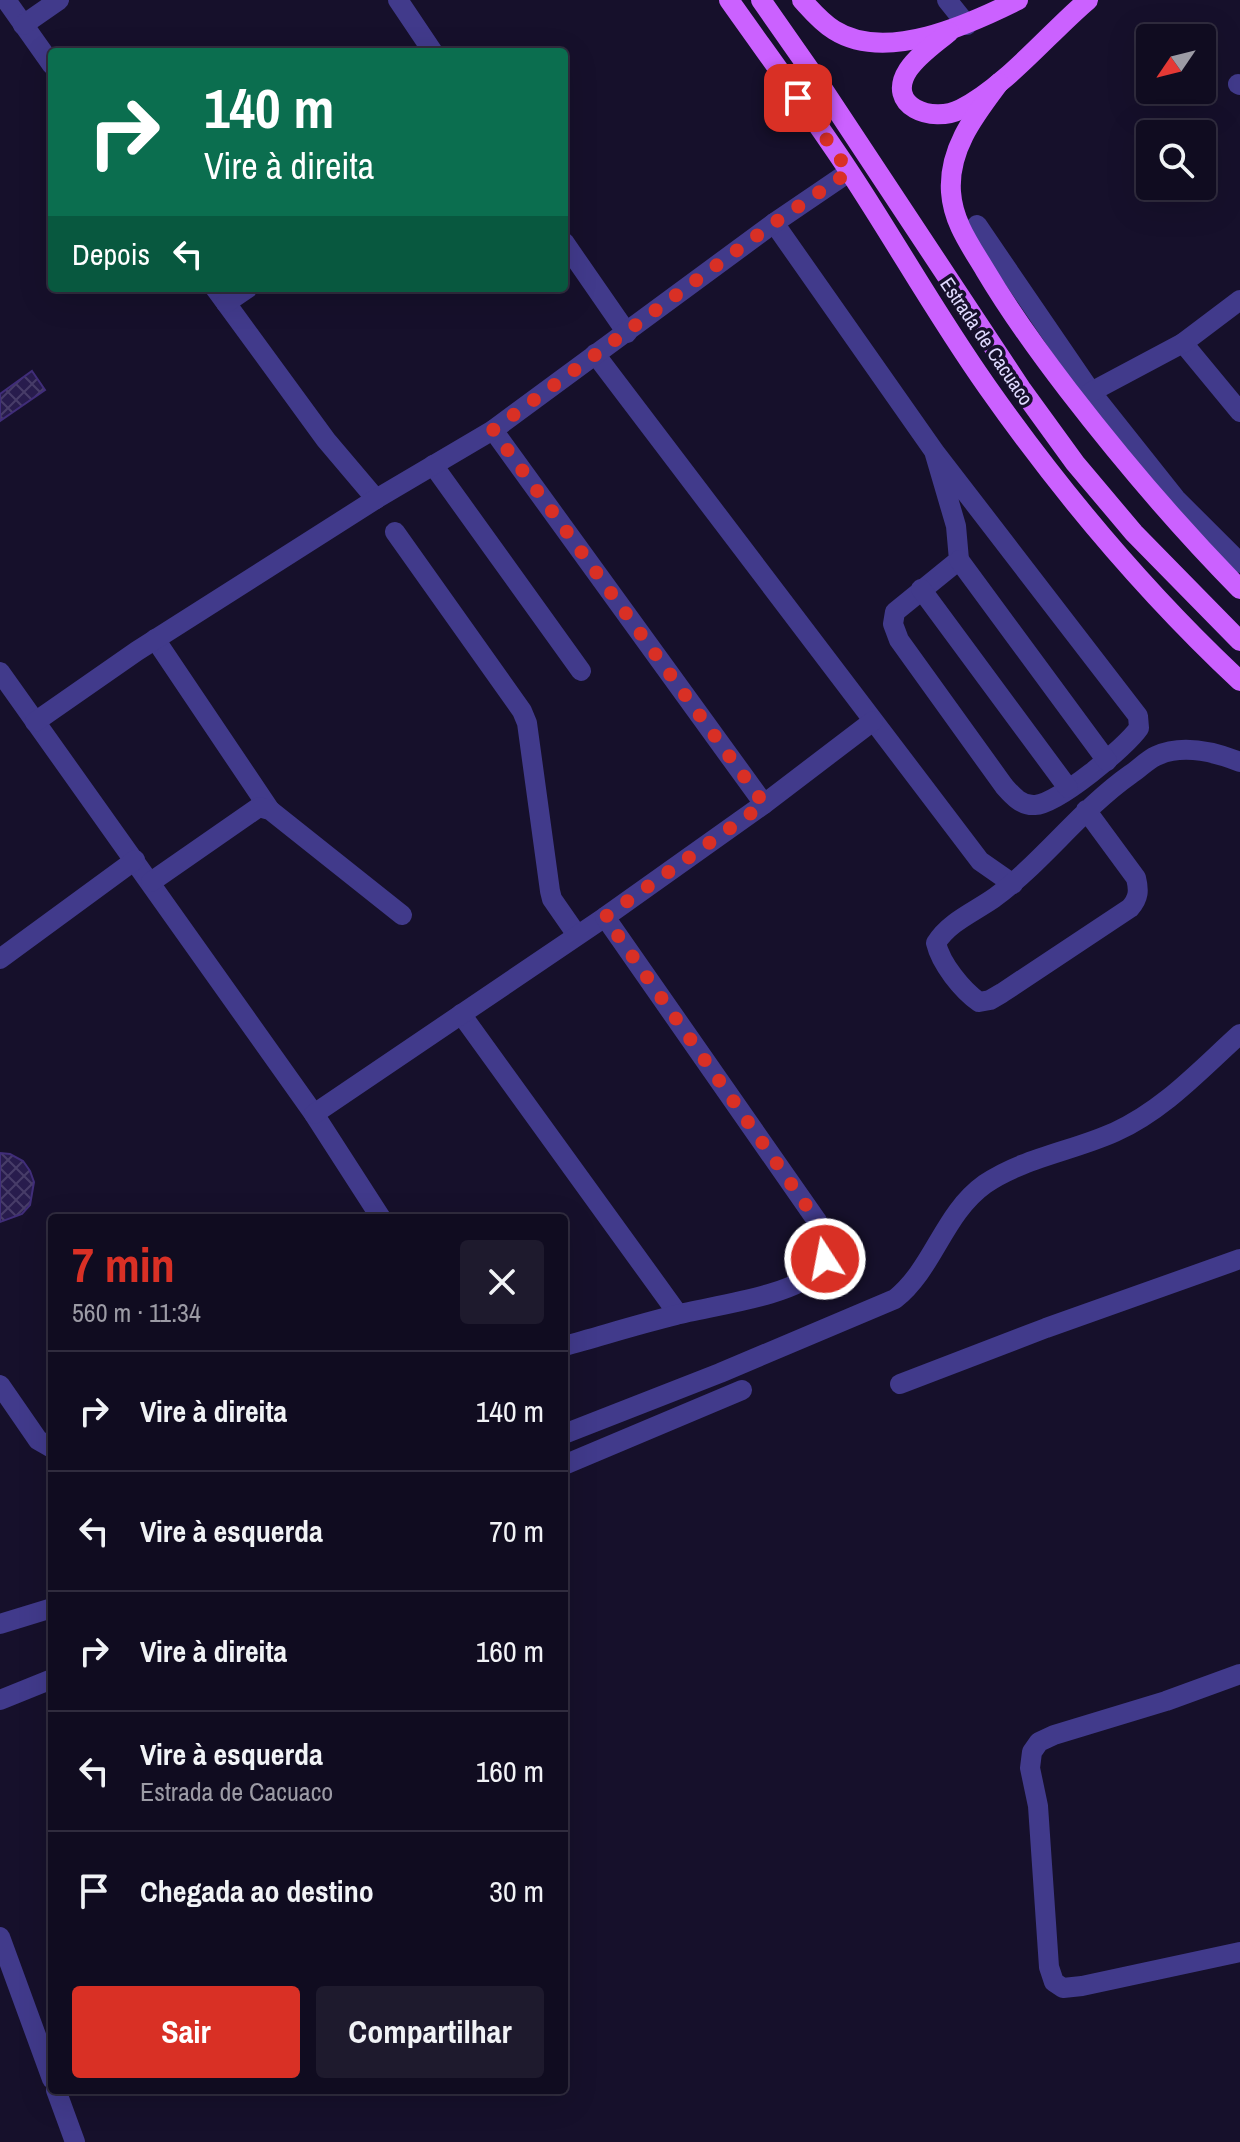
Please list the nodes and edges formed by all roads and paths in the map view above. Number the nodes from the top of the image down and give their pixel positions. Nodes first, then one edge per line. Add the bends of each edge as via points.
1 (6, 0) edge
2 (59, 0) edge
3 (398, 0) edge
4 (729, 0) edge
5 (761, 0) edge
6 (802, 0) edge
7 (947, 0) edge
8 (1018, 0) edge
9 (1088, 0) edge
10 (23, 25) junction
11 (958, 28) junction
12 (430, 48) edge
13 (48, 59) edge
14 (999, 83) junction
15 (849, 172) junction
16 (774, 223) junction
17 (977, 225) dead end
18 (568, 248) edge
19 (220, 296) edge
20 (1240, 300) edge
21 (627, 333) junction
22 (1183, 343) junction
23 (595, 354) junction
24 (1091, 392) junction
25 (1240, 412) edge
26 (493, 430) junction
27 (934, 451) junction
28 (433, 465) junction
29 (376, 499) junction
30 (395, 532) dead end
31 (959, 560) junction
32 (1240, 563) edge
33 (921, 589) junction
34 (1240, 589) edge
35 (155, 639) junction
36 (1240, 641) edge
37 (581, 671) dead end
38 (0, 672) edge
39 (1240, 681) edge
40 (873, 721) junction
41 (35, 722) junction
42 (1107, 761) junction
43 (1240, 762) edge
44 (1068, 788) junction
45 (764, 804) junction
46 (270, 810) junction
47 (1086, 810) junction
48 (135, 860) junction
49 (980, 861) junction
50 (151, 882) junction
51 (1013, 884) junction
52 (984, 905) junction
53 (402, 915) dead end
54 (605, 917) junction
55 (577, 935) junction
56 (0, 959) edge
57 (461, 1014) junction
58 (1240, 1034) edge
59 (314, 1114) junction
60 (378, 1214) edge
61 (1240, 1259) edge
62 (678, 1314) junction
63 (568, 1345) edge
64 (900, 1384) dead end
65 (0, 1385) edge
66 (742, 1390) dead end
67 (568, 1432) edge
68 (48, 1446) edge
69 (568, 1463) edge
70 (48, 1609) edge
71 (0, 1624) edge
72 (1240, 1674) edge
73 (48, 1681) edge
74 (0, 1700) edge
75 (0, 1937) edge
76 (1240, 1952) edge
77 (48, 2068) edge
78 (57, 2094) edge
79 (75, 2142) edge

1 - 10 street
2 - 10 street
3 - 12 street
4 - 15 main road, Estrada de Cacuaco
5 - 36 main road, Estrada de Cacuaco via 1075,463 1134,533
6 - 11 main road via 836,32 858,39 904,41
7 - 11 street
8 - 11 main road
9 - 14 main road
10 - 13 street
11 - 14 main road via 907,71 904,93 910,106 923,114 953,113
14 - 34 main road via 966,129 953,167 951,195 963,234 1011,314 1079,404 1147,490
15 - 16 street
15 - 39 main road, Estrada de Cacuaco via 1023,437 1100,534
16 - 21 street
16 - 27 street
17 - 24 street
18 - 21 street
19 - 29 street
20 - 22 street
21 - 23 street
22 - 24 street
22 - 25 street
23 - 26 street
23 - 40 street
24 - 32 street via 1176,499
26 - 28 street
26 - 45 street
27 - 31 street via 956,526
27 - 42 street via 1138,716 1132,739
28 - 29 street
28 - 37 street
29 - 35 street
30 - 55 street via 522,711 552,899
31 - 33 street
31 - 42 street
33 - 44 street
33 - 44 street via 895,612 899,640 1004,786 1023,803 1035,805
35 - 41 street
35 - 46 street
38 - 41 street
40 - 45 street
40 - 49 street
41 - 48 street
42 - 44 street
43 - 47 street via 1185,750 1156,756
45 - 54 street
46 - 50 street via 259,807
46 - 53 street
47 - 51 street
47 - 52 street via 1136,878 1137,900 1130,908 990,1000 979,1002 939,954 936,943 950,926
48 - 50 street
48 - 56 street
49 - 51 street
49 - 52 street
50 - 59 street
51 - 52 street
54 - 55 street
54 - 62 street via 825,1239 825,1259 813,1274 771,1294
55 - 57 street
57 - 59 street
57 - 62 street
58 - 67 street via 1144,1116 984,1185 954,1215 917,1278 895,1299
59 - 60 street
61 - 64 street
62 - 63 street
65 - 68 street via 38,1440
66 - 69 street
70 - 71 street
72 - 76 street via 1046,1738 1032,1752 1030,1768 1054,1982 1063,1988 1082,1986
73 - 74 street
75 - 77 street
78 - 79 street

